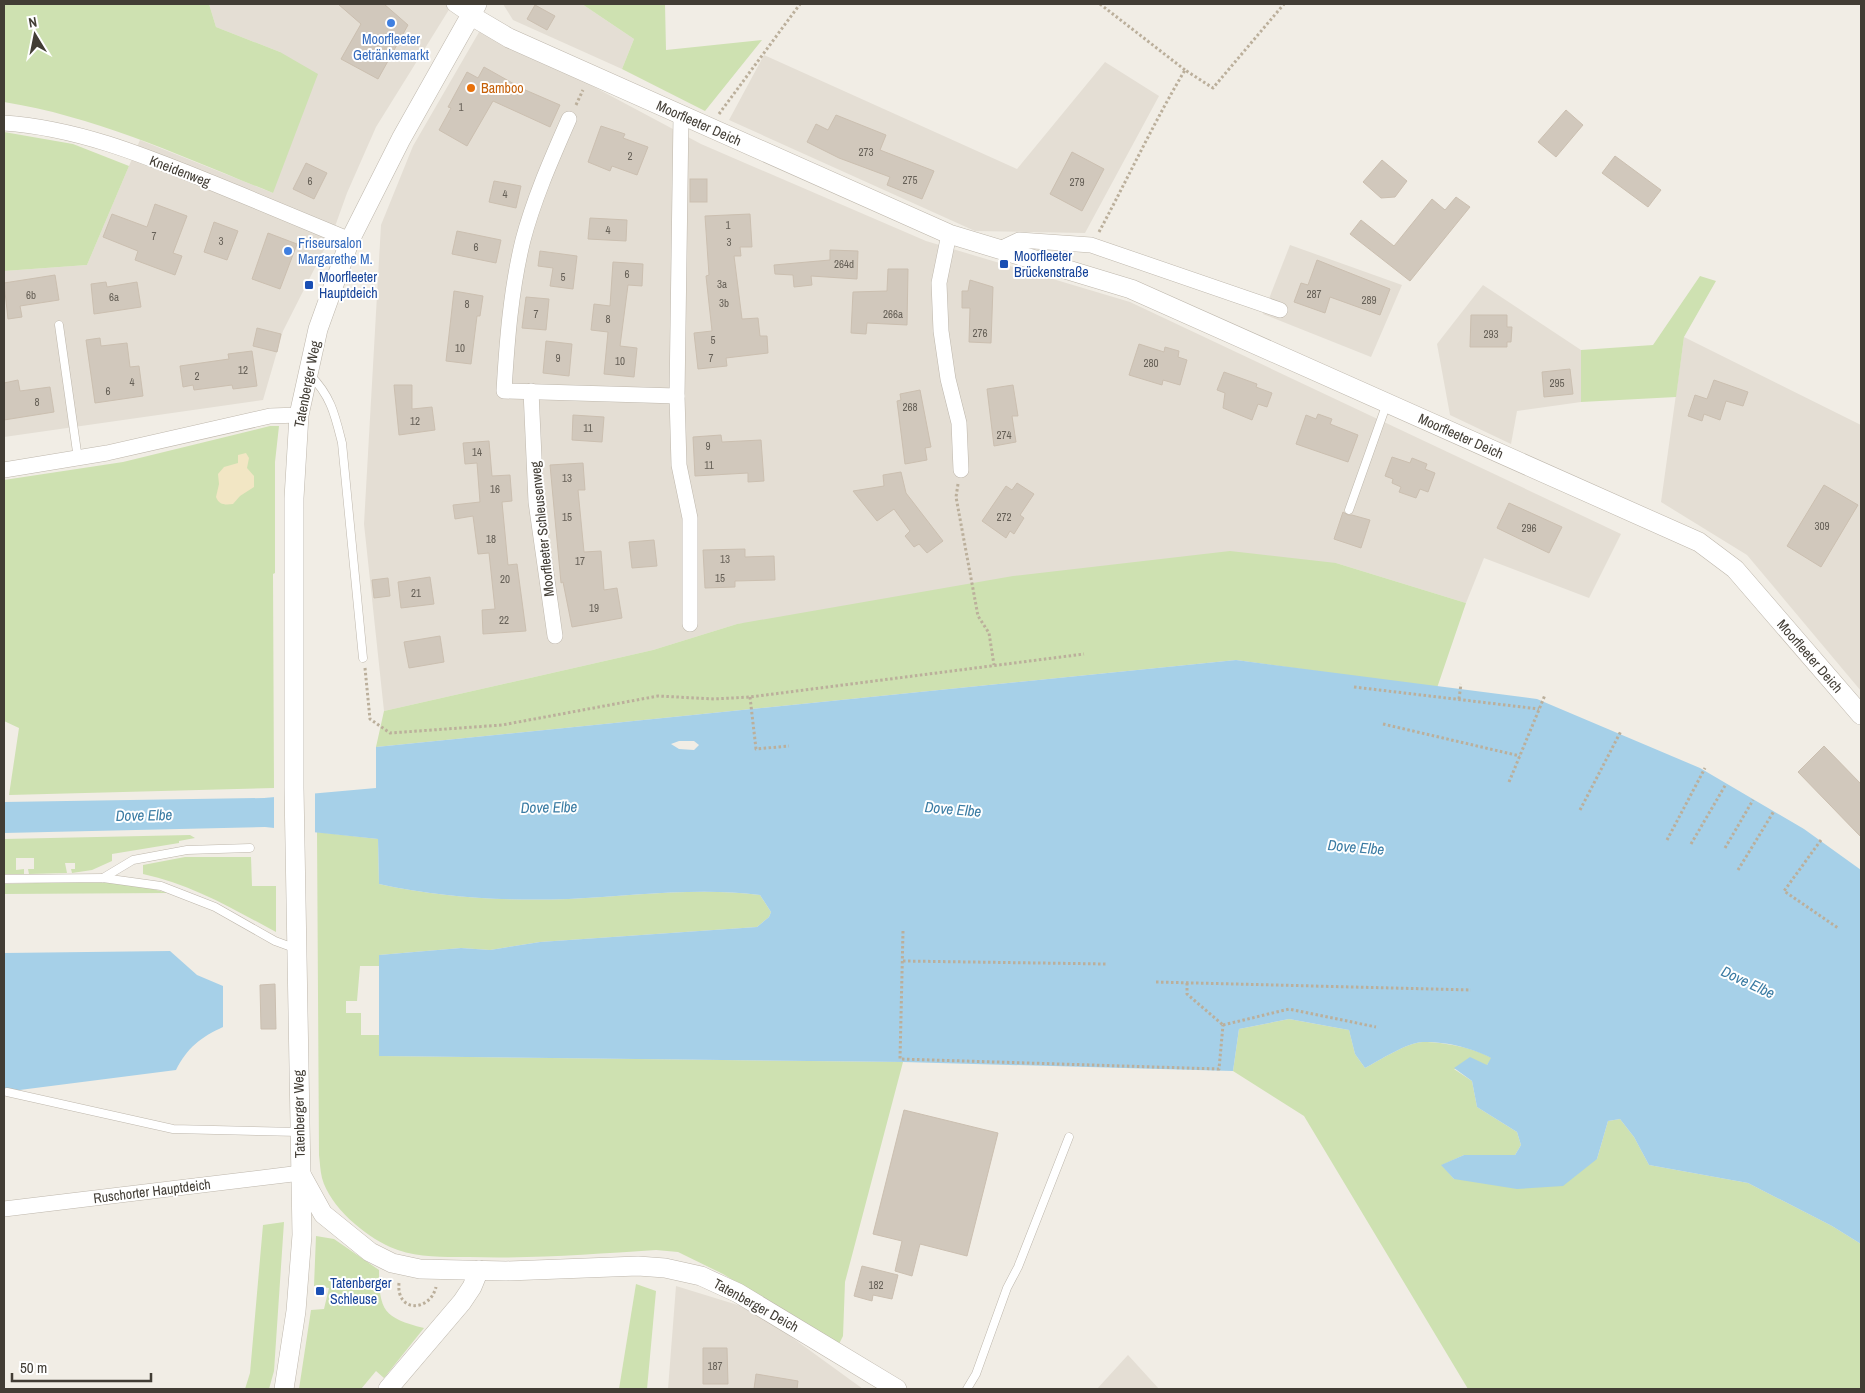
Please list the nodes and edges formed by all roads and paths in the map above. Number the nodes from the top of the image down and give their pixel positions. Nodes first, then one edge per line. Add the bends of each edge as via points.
1 (454, 4) edge
2 (800, 4) edge
3 (1100, 4) edge
4 (1284, 4) edge
5 (474, 10) edge
6 (1185, 70) junction
7 (591, 74) junction
8 (681, 116) junction
9 (569, 119) joint
10 (4, 123) edge
11 (708, 128) junction
12 (948, 234) junction
13 (350, 240) junction
14 (1091, 246) junction
15 (1000, 249) junction
16 (1280, 310) dead end
17 (58, 325) dead end
18 (307, 372) junction
19 (531, 392) junction
20 (677, 396) junction
21 (1387, 403) junction
22 (300, 415) junction
23 (78, 459) junction
24 (4, 470) edge
25 (961, 470) dead end
26 (956, 497) dead end
27 (1349, 510) dead end
28 (690, 624) dead end
29 (555, 636) dead end
30 (1084, 654) dead end
31 (363, 658) joint
32 (994, 665) junction
33 (1461, 684) dead end
34 (1354, 687) dead end
35 (1545, 695) dead end
36 (750, 697) junction
37 (1459, 699) junction
38 (1539, 709) junction
39 (1861, 715) edge
40 (1383, 724) dead end
41 (1621, 731) dead end
42 (789, 746) dead end
43 (1520, 756) junction
44 (1705, 768) dead end
45 (1509, 782) dead end
46 (1726, 784) dead end
47 (1753, 800) dead end
48 (1580, 810) dead end
49 (1774, 811) dead end
50 (1667, 840) dead end
51 (1821, 840) dead end
52 (1691, 844) dead end
53 (250, 848) dead end
54 (1725, 848) dead end
55 (1738, 870) dead end
56 (103, 878) junction
57 (4, 879) edge
58 (1838, 928) dead end
59 (903, 931) dead end
60 (297, 949) junction
61 (903, 961) junction
62 (1106, 964) dead end
63 (1156, 982) dead end
64 (1186, 983) junction
65 (1472, 990) dead end
66 (1223, 1025) junction
67 (1376, 1027) dead end
68 (7, 1092) dead end
69 (299, 1132) junction
70 (1069, 1137) dead end
71 (301, 1173) junction
72 (4, 1209) edge
73 (402, 1265) junction
74 (439, 1269) junction
75 (479, 1270) junction
76 (284, 1389) edge
77 (388, 1389) edge
78 (897, 1389) edge
79 (967, 1389) edge

1 - 5 street, Moorfleeter Deich
2 - 11 path
3 - 6 path
4 - 6 path via 1213,88
5 - 7 street, Moorfleeter Deich via 509,38
5 - 13 street, Tatenberger Weg via 401,139
6 - 14 path
7 - 8 street, Moorfleeter Deich
7 - 9 path
8 - 11 street, Moorfleeter Deich
8 - 20 street
9 - 19 street via 542,180 523,240 509,318 504,391
10 - 13 street, Kneidenweg via 39,126 85,136 162,163
11 - 12 street, Moorfleeter Deich
12 - 15 street, Moorfleeter Deich
12 - 25 street via 938,283 948,379 959,423
13 - 18 street, Tatenberger Weg via 318,329
14 - 15 street via 1019,240
14 - 16 street
15 - 21 street, Moorfleeter Deich via 1131,289
17 - 23 lane
18 - 22 street, Tatenberger Weg
18 - 31 lane via 325,390 342,443
19 - 20 street
19 - 29 street, Moorfleeter Schleusenweg via 536,502
20 - 28 street via 679,465 690,518
21 - 27 lane
21 - 39 street, Moorfleeter Deich via 1699,542 1735,569
22 - 23 street via 270,416
22 - 60 street, Tatenberger Weg via 294,498
23 - 24 street
26 - 32 path via 978,616 989,633
30 - 32 path
31 - 36 path via 370,719 390,733 502,725 658,696
32 - 36 path
33 - 37 path
34 - 37 path
35 - 38 path
36 - 42 path via 756,749
37 - 38 path
38 - 43 path
40 - 43 path
41 - 48 path
43 - 45 path
44 - 50 path
46 - 52 path
47 - 54 path
49 - 55 path
51 - 58 path via 1784,891
53 - 56 lane via 187,850 133,860
56 - 57 lane
56 - 60 lane via 161,886 215,907 275,941
59 - 61 path
60 - 69 street, Tatenberger Weg
61 - 62 path
61 - 66 path via 900,1059 1219,1069
63 - 64 path
64 - 65 path
64 - 66 path via 1187,994
66 - 67 path via 1289,1008
68 - 69 lane via 173,1129
69 - 71 street, Tatenberger Weg
70 - 79 lane via 1007,1288 976,1374
71 - 72 street, Ruschorter Hauptdeich
71 - 73 street, Tatenberger Deich via 323,1214 370,1252
71 - 76 street, Tatenberger Weg via 302,1235 296,1311
73 - 74 street, Tatenberger Deich
73 - 74 path via 399,1295 410,1305 421,1305 434,1296
74 - 75 street, Tatenberger Deich
75 - 77 street via 462,1302
75 - 78 street, Tatenberger Deich via 638,1266 701,1276 738,1293

